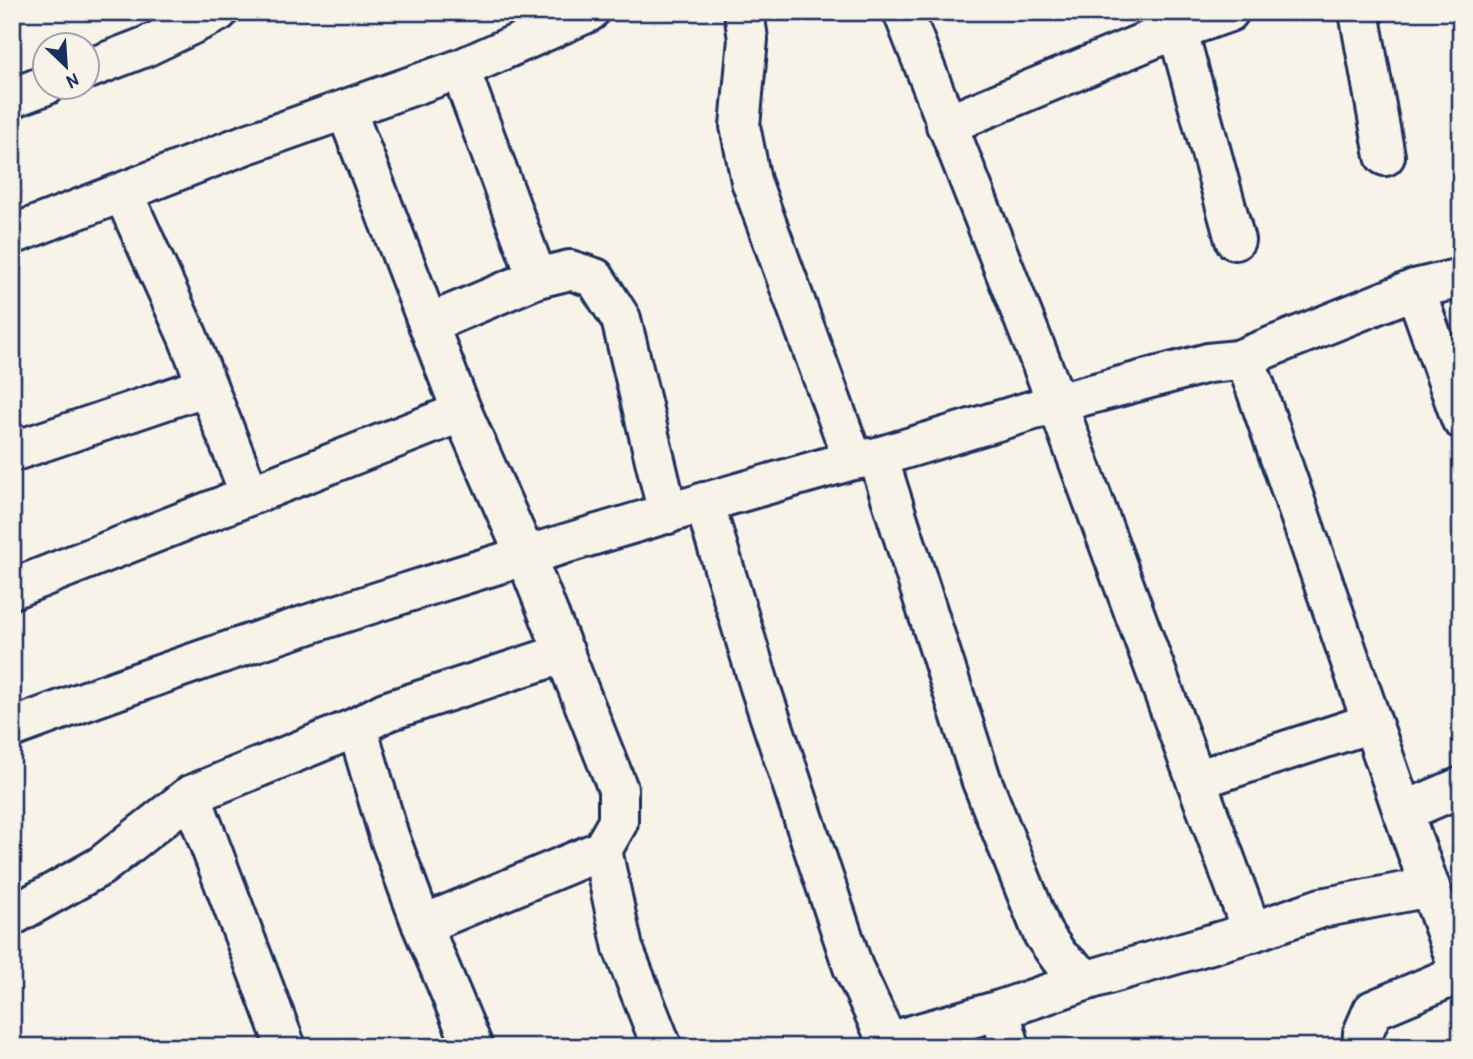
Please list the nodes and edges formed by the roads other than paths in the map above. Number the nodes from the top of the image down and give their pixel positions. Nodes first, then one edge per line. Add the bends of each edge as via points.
1 (218, 12) edge
2 (589, 12) edge
3 (744, 12) edge
4 (903, 12) edge
5 (1229, 12) edge
6 (1359, 12) edge
7 (1159, 27) edge
8 (102, 64) edge
9 (460, 69) junction
10 (32, 90) edge
11 (12, 98) edge
12 (346, 110) junction
13 (946, 125) junction
14 (1385, 156) dead end
15 (123, 193) junction
16 (12, 235) edge
17 (1235, 240) dead end
18 (537, 278) junction
19 (1461, 278) edge
20 (1415, 289) junction
21 (428, 324) junction
22 (1238, 360) junction
23 (206, 387) junction
24 (1056, 403) junction
25 (463, 412) junction
26 (1461, 419) edge
27 (13, 449) edge
28 (865, 458) junction
29 (250, 495) junction
30 (704, 502) junction
31 (668, 514) junction
32 (526, 557) junction
33 (12, 589) edge
34 (565, 653) junction
35 (1371, 723) junction
36 (357, 727) junction
37 (12, 728) edge
38 (1196, 780) junction
39 (1461, 787) edge
40 (191, 795) junction
41 (1403, 812) junction
42 (602, 850) junction
43 (1430, 887) junction
44 (12, 916) edge
45 (422, 925) junction
46 (1252, 932) junction
47 (1461, 974) edge
48 (1088, 980) junction
49 (1000, 1010) junction
50 (889, 1044) edge
51 (286, 1047) edge
52 (473, 1047) edge
53 (662, 1047) edge
54 (1010, 1047) edge
55 (1362, 1047) edge

1 - 8 street
2 - 9 street
3 - 28 street via 748,39 740,126 751,181
4 - 13 street
5 - 7 street
6 - 14 street
7 - 13 street
7 - 17 street
9 - 12 street
9 - 18 street
10 - 11 street
12 - 15 street
12 - 21 street
13 - 24 street
15 - 16 street
15 - 23 street
18 - 21 street
18 - 31 street via 570,270 595,278 621,319
19 - 20 street
20 - 22 street
20 - 26 street
21 - 25 street
22 - 24 street via 1208,363
22 - 35 street via 1249,370
23 - 27 street
23 - 29 street
24 - 28 street
24 - 38 street
25 - 29 street
25 - 32 street
28 - 30 street
28 - 48 street via 1038,922 1060,958
29 - 33 street
30 - 31 street
30 - 50 street via 853,967
31 - 32 street
32 - 34 street
32 - 37 street via 162,673
34 - 36 street via 385,712
34 - 42 street via 618,789 618,822
35 - 38 street
35 - 41 street
36 - 40 street
36 - 45 street via 389,836
38 - 46 street
39 - 41 street
40 - 44 street via 101,866
40 - 51 street
41 - 43 street
42 - 45 street
42 - 53 street via 624,948
43 - 46 street via 1321,908
43 - 47 street
45 - 52 street
46 - 48 street
47 - 55 street via 1373,1010
48 - 49 street
49 - 50 street
49 - 54 street

